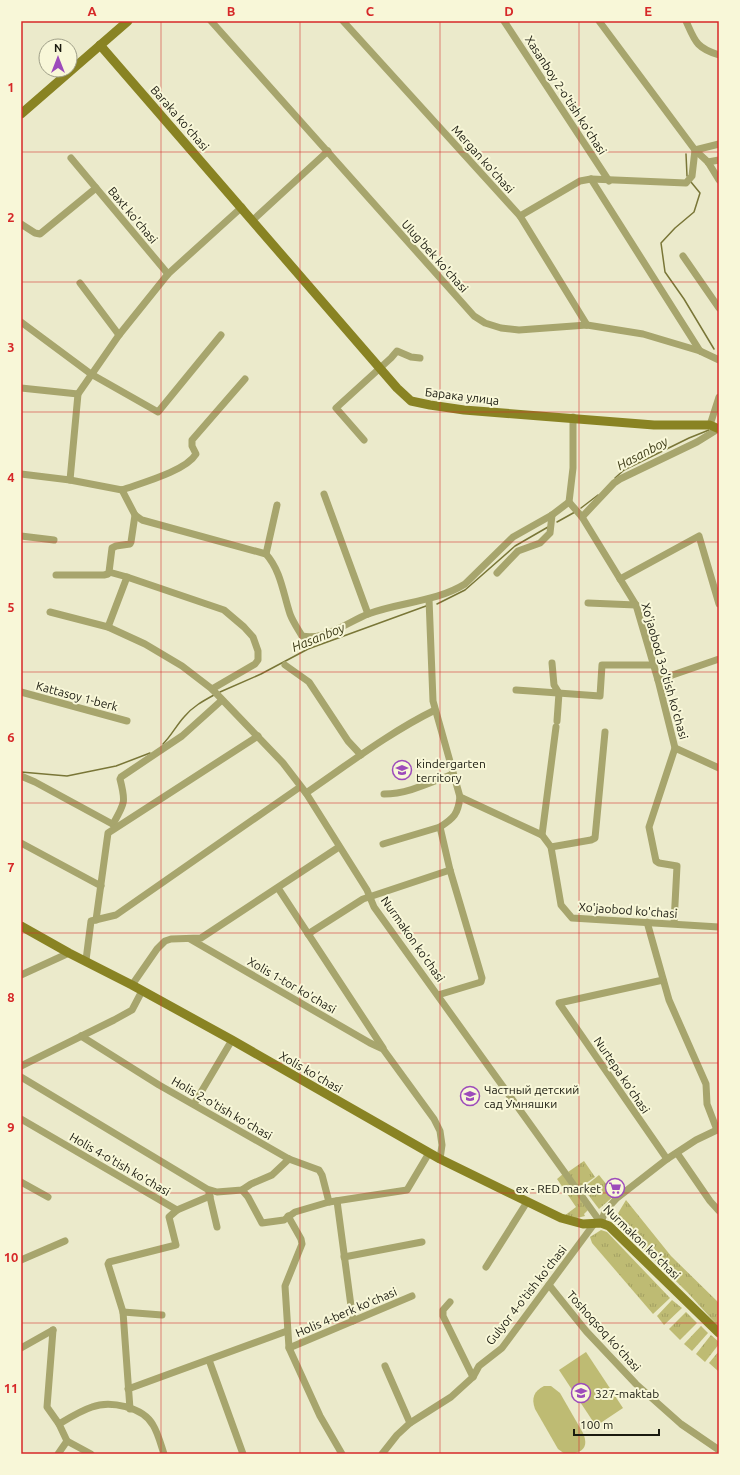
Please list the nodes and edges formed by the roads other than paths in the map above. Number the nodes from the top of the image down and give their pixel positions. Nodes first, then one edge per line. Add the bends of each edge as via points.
1 (128, 21) edge
2 (211, 21) edge
3 (343, 21) edge
4 (504, 21) edge
5 (599, 21) edge
6 (686, 21) edge
7 (100, 45) junction
8 (719, 55) edge
9 (21, 114) edge
10 (719, 144) edge
11 (695, 150) junction
12 (328, 152) junction
13 (71, 158) dead end
14 (719, 160) edge
15 (708, 162) junction
16 (591, 179) junction
17 (719, 180) edge
18 (609, 181) junction
19 (96, 188) junction
20 (242, 207) junction
21 (520, 216) junction
22 (253, 220) junction
23 (21, 224) edge
24 (682, 256) dead end
25 (168, 274) junction
26 (80, 283) dead end
27 (719, 308) edge
28 (21, 322) edge
29 (586, 325) junction
30 (119, 335) junction
31 (221, 335) dead end
32 (700, 351) junction
33 (420, 358) dead end
34 (719, 360) edge
35 (381, 368) junction
36 (91, 374) junction
37 (245, 379) dead end
38 (21, 388) edge
39 (78, 394) junction
40 (719, 397) edge
41 (573, 418) junction
42 (715, 427) edge
43 (364, 440) dead end
44 (21, 474) edge
45 (70, 480) junction
46 (122, 490) junction
47 (324, 494) dead end
48 (569, 502) junction
49 (277, 504) dead end
50 (135, 515) junction
51 (552, 515) junction
52 (582, 517) junction
53 (21, 536) edge
54 (54, 540) dead end
55 (266, 554) junction
56 (109, 572) junction
57 (498, 573) dead end
58 (56, 575) dead end
59 (127, 577) junction
60 (620, 578) junction
61 (429, 599) junction
62 (588, 603) dead end
63 (719, 604) edge
64 (636, 605) junction
65 (50, 612) dead end
66 (368, 614) junction
67 (108, 627) junction
68 (719, 659) edge
69 (552, 663) dead end
70 (285, 665) dead end
71 (654, 665) junction
72 (658, 680) junction
73 (212, 689) junction
74 (516, 690) dead end
75 (21, 692) edge
76 (559, 694) junction
77 (222, 700) junction
78 (435, 710) junction
79 (127, 721) dead end
80 (605, 732) dead end
81 (258, 736) junction
82 (675, 748) junction
83 (361, 755) junction
84 (719, 768) edge
85 (453, 774) junction
86 (21, 776) edge
87 (300, 787) junction
88 (306, 793) junction
89 (384, 794) dead end
90 (460, 797) junction
91 (115, 825) junction
92 (440, 827) junction
93 (542, 835) junction
94 (21, 843) edge
95 (383, 844) dead end
96 (339, 847) junction
97 (551, 847) junction
98 (450, 870) junction
99 (101, 886) junction
100 (278, 888) junction
101 (369, 897) junction
102 (96, 920) junction
103 (647, 922) junction
104 (674, 923) junction
105 (21, 926) edge
106 (719, 927) edge
107 (308, 934) junction
108 (190, 939) junction
109 (69, 953) junction
110 (86, 960) junction
111 (21, 976) edge
112 (663, 980) junction
113 (132, 985) junction
114 (142, 990) junction
115 (438, 995) junction
116 (81, 1036) junction
117 (232, 1040) junction
118 (383, 1049) junction
119 (21, 1066) edge
120 (21, 1077) edge
121 (194, 1104) junction
122 (21, 1119) edge
123 (718, 1129) edge
124 (428, 1153) junction
125 (677, 1153) junction
126 (289, 1159) junction
127 (440, 1159) junction
128 (667, 1159) junction
129 (21, 1182) edge
130 (207, 1189) junction
131 (242, 1190) junction
132 (210, 1196) junction
133 (48, 1197) dead end
134 (337, 1201) junction
135 (329, 1202) junction
136 (527, 1202) junction
137 (177, 1210) junction
138 (719, 1211) edge
139 (288, 1216) junction
140 (598, 1223) junction
141 (217, 1227) dead end
142 (65, 1241) dead end
143 (422, 1242) dead end
144 (344, 1256) junction
145 (21, 1260) edge
146 (486, 1267) dead end
147 (548, 1285) junction
148 (412, 1296) dead end
149 (450, 1302) dead end
150 (123, 1312) junction
151 (162, 1315) dead end
152 (353, 1321) junction
153 (287, 1331) junction
154 (719, 1333) edge
155 (21, 1348) edge
156 (289, 1348) junction
157 (209, 1360) junction
158 (385, 1366) dead end
159 (473, 1377) junction
160 (128, 1389) junction
161 (130, 1408) junction
162 (410, 1423) junction
163 (59, 1424) junction
164 (67, 1441) junction
165 (719, 1450) edge
166 (58, 1454) edge
167 (91, 1454) edge
168 (164, 1454) edge
169 (242, 1454) edge
170 (342, 1454) edge
171 (382, 1454) edge

1 - 7 street
2 - 12 street, Ulug'bek ko'chasi
3 - 21 street, Mergan ko'chasi
4 - 18 street, Xasanboy 2-o'tish ko'chasi
5 - 11 street
6 - 8 street via 700,47
7 - 9 street
7 - 20 street, Baraka ko'chasi
10 - 11 street
11 - 15 street
11 - 18 street via 692,176 686,183
12 - 22 street
12 - 29 street, Ulug'bek ko'chasi via 474,316 501,328 519,330
13 - 19 street
14 - 15 street
15 - 17 street
16 - 18 street
16 - 21 street via 580,181
16 - 32 street
19 - 23 street, Baxt ko'chasi via 40,234
19 - 25 street, Baxt ko'chasi
20 - 22 street, Барака улица
20 - 25 street
21 - 29 street, Mergan ko'chasi
22 - 35 street, Барака улица
24 - 27 street
25 - 30 street
26 - 30 street
28 - 36 street
29 - 32 street, Ulug'bek ko'chasi via 643,334
30 - 36 street
31 - 36 street via 158,412
32 - 34 street, Ulug'bek ko'chasi
33 - 35 street via 397,351
35 - 41 street, Барака улица via 404,395 420,404
35 - 43 street via 336,408
36 - 39 street
37 - 46 street via 192,440 196,454 193,458 181,468
38 - 39 street
39 - 45 street
40 - 42 street
41 - 42 street, Барака улица
41 - 48 street via 573,468
42 - 52 street via 697,442 614,483
44 - 45 street
45 - 46 street
46 - 50 street
47 - 66 street
48 - 51 street
48 - 52 street, Xo'jaobod 3-o'tish ko'chasi
49 - 55 street
50 - 55 street via 142,520
50 - 56 street via 131,542 112,548
51 - 57 street via 551,531 547,536 540,543 521,549
51 - 61 street via 513,537 465,584
52 - 60 street, Xo'jaobod 3-o'tish ko'chasi
53 - 54 street
55 - 66 street via 280,577 291,616 302,636 321,636
56 - 58 street via 104,575
56 - 59 street
59 - 67 street
59 - 73 street via 224,610 253,637 258,651 258,660 255,664
60 - 63 street via 699,536
60 - 64 street, Xo'jaobod 3-o'tish ko'chasi
61 - 66 street
61 - 78 street
62 - 64 street
64 - 71 street, Xo'jaobod 3-o'tish ko'chasi
65 - 67 street, Nurmakon ko'chasi
67 - 73 street, Nurmakon ko'chasi via 145,644 182,666
68 - 72 street
69 - 76 street via 554,685
70 - 83 street via 309,682 348,741
71 - 72 street, Xo'jaobod 3-o'tish ko'chasi
71 - 76 street via 602,665 600,696
72 - 82 street, Xo'jaobod 3-o'tish ko'chasi
73 - 77 street, Nurmakon ko'chasi
74 - 76 street
75 - 79 street, Kattasoy 1-berk
76 - 93 street
77 - 81 street, Nurmakon ko'chasi
77 - 91 street via 182,736 121,777 124,805
78 - 83 street via 421,716
78 - 85 street
80 - 97 street via 595,838
81 - 87 street, Nurmakon ko'chasi via 283,763
81 - 91 street
82 - 84 street, Xo'jaobod 3-o'tish ko'chasi
82 - 104 street, Xo'jaobod 3-o'tish ko'chasi via 649,828 656,861 677,866
83 - 88 street
85 - 89 street via 408,791
85 - 90 street
86 - 91 street
87 - 88 street, Nurmakon ko'chasi
87 - 102 street via 116,915
88 - 96 street, Nurmakon ko'chasi
90 - 92 street via 459,807 454,816
90 - 93 street, Xo'jaobod ko'chasi
91 - 99 street via 108,833
92 - 95 street
92 - 98 street
93 - 97 street, Xo'jaobod ko'chasi
94 - 99 street
96 - 100 street
96 - 101 street, Nurmakon ko'chasi
97 - 103 street, Xo'jaobod ko'chasi via 561,904 572,918
98 - 101 street
98 - 115 street via 482,978 481,982
99 - 102 street
100 - 107 street, Xolis 1-tor ko'chasi
100 - 108 street via 202,938
101 - 107 street
101 - 115 street, Nurmakon ko'chasi
102 - 110 street via 90,922
103 - 104 street, Xo'jaobod ko'chasi
103 - 112 street
104 - 106 street, Xo'jaobod ko'chasi
105 - 109 street, Xolis ko'chasi
107 - 118 street, Xolis 1-tor ko'chasi
108 - 113 street via 165,941
108 - 118 street, Xolis 1-tor ko'chasi
109 - 110 street, Xolis ko'chasi
109 - 111 street
110 - 113 street, Xolis ko'chasi
112 - 123 street via 669,1000 706,1084 708,1104
112 - 128 street, Nurtepa ko'chasi via 559,1003
113 - 114 street, Xolis ko'chasi
114 - 116 street via 132,1010
114 - 117 street, Xolis ko'chasi
115 - 140 street, Nurmakon ko'chasi
116 - 119 street
116 - 121 street, Holis 2-o'tish ko'chasi
117 - 121 street
117 - 124 street, Xolis ko'chasi
118 - 127 street, Xolis 1-tor ko'chasi via 425,1105 440,1131
120 - 130 street
121 - 126 street, Holis 2-o'tish ko'chasi
122 - 137 street, Holis 4-o'tish ko'chasi
123 - 125 street
124 - 127 street, Xolis ko'chasi
124 - 134 street via 407,1190
125 - 128 street
125 - 138 street
126 - 131 street via 272,1175
126 - 135 street, Holis 2-o'tish ko'chasi via 319,1170
127 - 136 street, Xolis ko'chasi
128 - 140 street via 617,1198
129 - 133 street
130 - 131 street via 217,1192
130 - 132 street
131 - 139 street via 262,1223 284,1220
132 - 137 street, Holis 4-o'tish ko'chasi
132 - 141 street
134 - 135 street
134 - 144 street
135 - 139 street
136 - 140 street, Xolis ko'chasi via 574,1222
136 - 146 street
137 - 150 street via 169,1217 176,1245 109,1262
139 - 153 street via 302,1244 285,1286
140 - 147 street, Gulyor 4-o'tish ko'chasi
140 - 154 street, Nurmakon ko'chasi via 611,1228
142 - 145 street
143 - 144 street
144 - 152 street
147 - 159 street, Gulyor 4-o'tish ko'chasi via 502,1348 479,1366
147 - 165 street, Toshoqsoq ko'chasi via 586,1331 636,1384 681,1424
148 - 152 street, Holis 4-berk ko'chasi
149 - 159 street via 442,1310 443,1316
150 - 151 street
150 - 160 street
152 - 156 street, Holis 4-berk ko'chasi
153 - 156 street
153 - 157 street
155 - 163 street via 52,1330 47,1407
156 - 170 street via 320,1416
157 - 160 street
157 - 169 street
158 - 162 street
159 - 162 street, Gulyor 4-o'tish ko'chasi via 451,1397
160 - 161 street
161 - 163 street via 114,1404 92,1406
161 - 168 street via 143,1414 153,1423
162 - 171 street, Gulyor 4-o'tish ko'chasi
163 - 164 street
164 - 166 street
164 - 167 street

